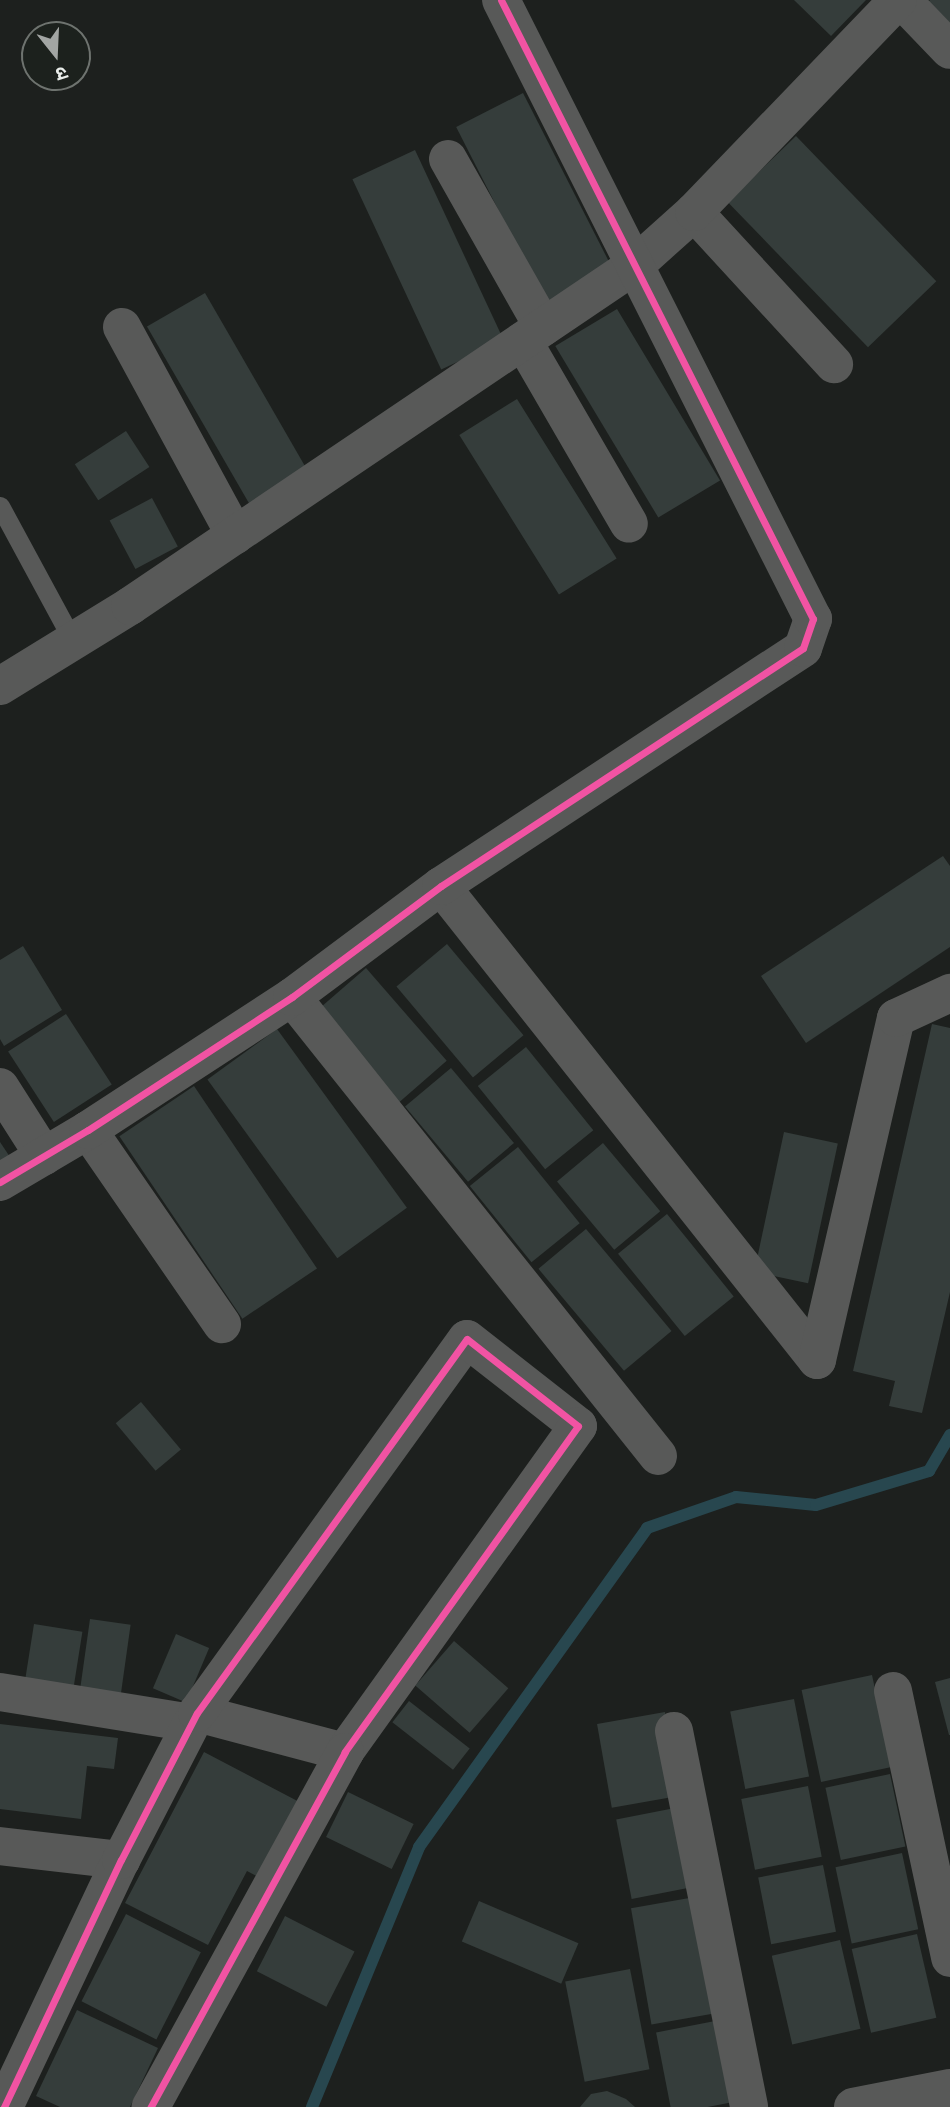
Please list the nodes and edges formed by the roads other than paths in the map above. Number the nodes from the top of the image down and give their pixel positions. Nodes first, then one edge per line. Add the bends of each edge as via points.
1 (501, 0) edge
2 (900, 0) edge
3 (950, 50) edge
4 (448, 159) dead end
5 (694, 212) junction
6 (635, 265) junction
7 (122, 327) dead end
8 (533, 334) junction
9 (834, 364) dead end
10 (0, 506) edge
11 (629, 524) dead end
12 (235, 535) junction
13 (73, 641) junction
14 (0, 686) edge
15 (441, 886) junction
16 (950, 993) edge
17 (292, 997) junction
18 (0, 1087) edge
19 (88, 1130) junction
20 (44, 1156) junction
21 (0, 1182) edge
22 (222, 1324) dead end
23 (659, 1455) dead end
24 (893, 1691) dead end
25 (0, 1692) edge
26 (195, 1718) junction
27 (674, 1731) dead end
28 (345, 1752) junction
29 (0, 1846) edge
30 (121, 1860) junction
31 (943, 1900) edge
32 (950, 1958) edge
33 (950, 2088) edge
34 (2, 2107) edge
35 (151, 2107) edge
36 (749, 2107) edge
37 (853, 2107) edge

1 - 6 street
2 - 3 street
2 - 5 street
4 - 8 street
5 - 6 street
5 - 9 street
6 - 8 street
6 - 15 street via 813,620 803,648
7 - 12 street
8 - 11 street
8 - 12 street
10 - 13 lane
12 - 13 street
13 - 14 street
15 - 16 street via 817,1360 896,1018
15 - 17 street
17 - 19 street
17 - 23 street
18 - 20 street
19 - 20 street
19 - 22 street
20 - 21 street
24 - 31 street
25 - 26 street
26 - 28 street
26 - 28 street via 467,1339 578,1426
26 - 30 street
27 - 36 street
28 - 35 street
29 - 30 street
30 - 34 street
31 - 32 street
33 - 37 street

